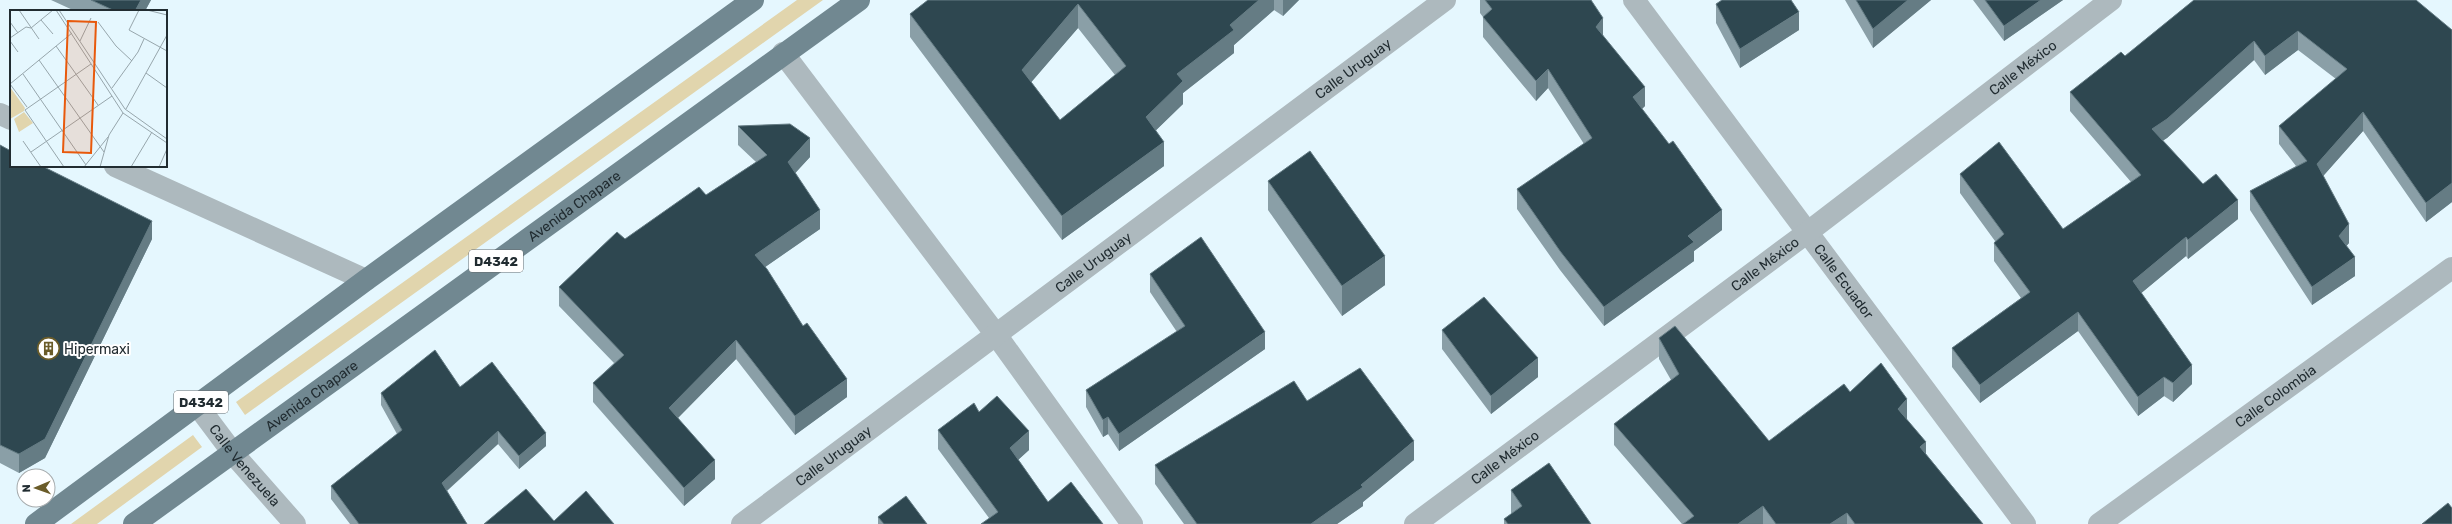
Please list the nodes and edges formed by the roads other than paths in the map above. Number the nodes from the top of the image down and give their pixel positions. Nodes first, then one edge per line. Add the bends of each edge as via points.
1 (753, 0) edge
2 (859, 0) edge
3 (1445, 0) edge
4 (1634, 0) edge
5 (2111, 0) edge
6 (783, 53) junction
7 (0, 114) edge
8 (10, 119) edge
9 (117, 167) edge
10 (1808, 232) junction
11 (2452, 268) edge
12 (366, 280) junction
13 (997, 336) junction
14 (197, 405) junction
15 (232, 453) junction
16 (36, 524) edge
17 (134, 524) edge
18 (295, 524) edge
19 (742, 524) edge
20 (1132, 524) edge
21 (1415, 524) edge
22 (2025, 524) edge
23 (2099, 524) edge

1 - 12 main road, D4342
2 - 6 main road, Avenida Chapare / D4342
3 - 13 street, Calle Uruguay
4 - 10 street, Calle Ecuador
5 - 10 street, Calle México
6 - 13 street
6 - 15 main road, Avenida Chapare / D4342
7 - 8 street
9 - 12 street
10 - 21 street, Calle México
10 - 22 street, Calle Ecuador
11 - 23 street, Calle Colombia
12 - 14 main road, D4342
13 - 19 street, Calle Uruguay
13 - 20 street
14 - 15 street, Calle Venezuela
14 - 16 main road, D4342
15 - 17 main road, Avenida Chapare / D4342
15 - 18 street, Calle Venezuela

